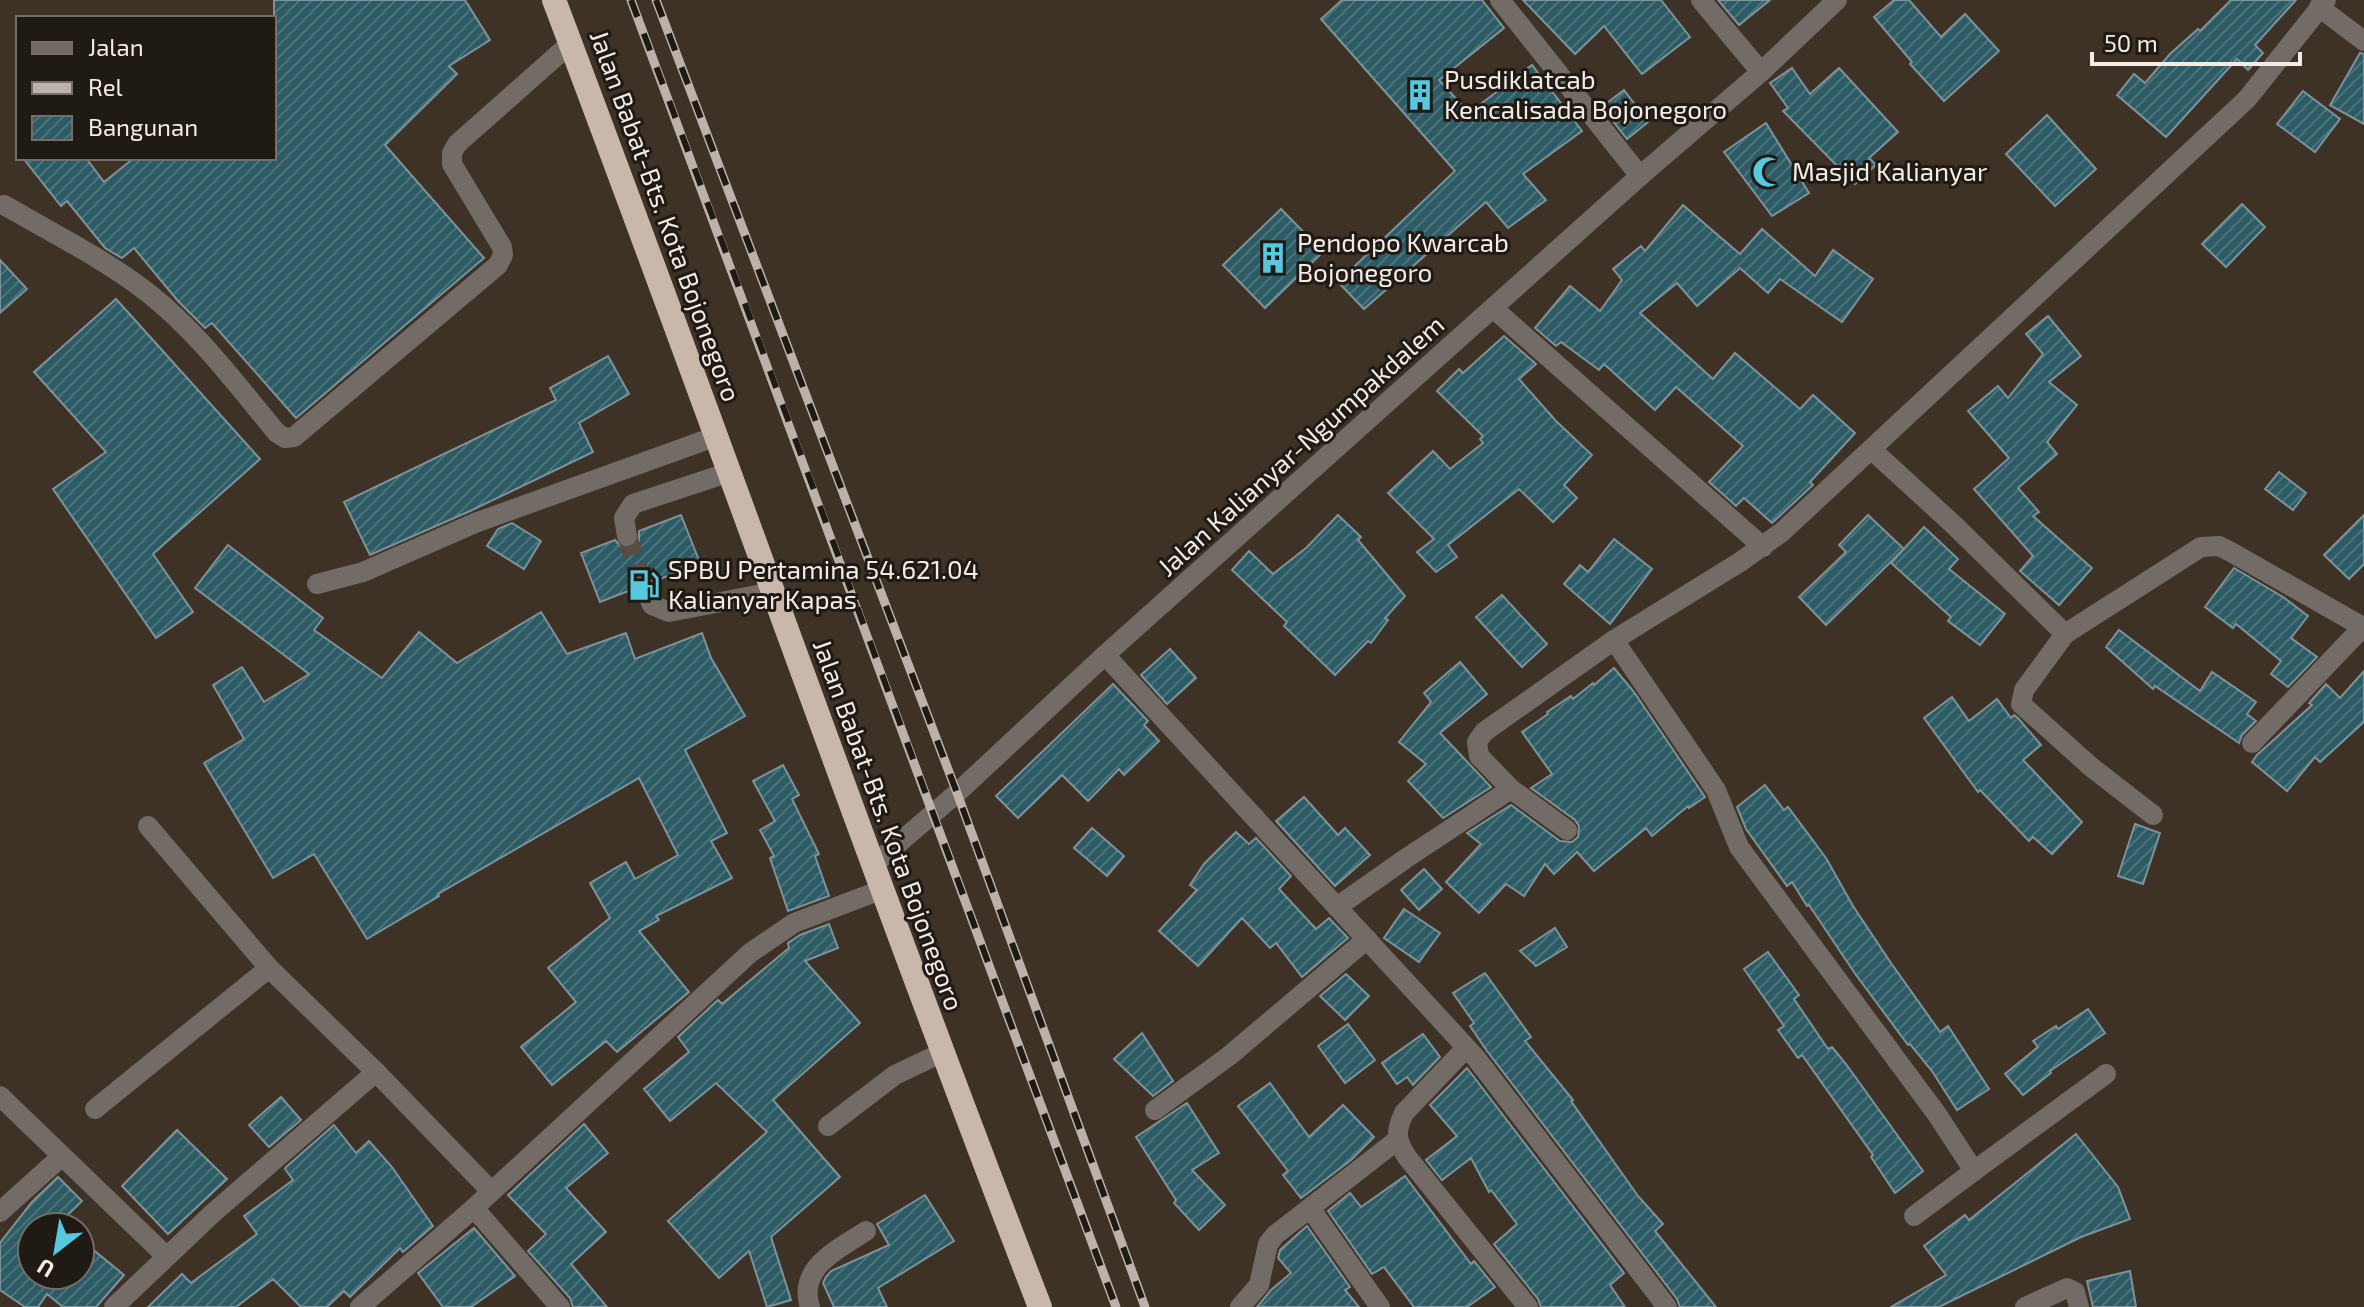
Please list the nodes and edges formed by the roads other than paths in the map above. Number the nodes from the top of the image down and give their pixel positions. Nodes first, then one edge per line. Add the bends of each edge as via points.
1 (554, 0) edge
2 (1500, 0) edge
3 (1701, 0) edge
4 (1837, 0) edge
5 (2322, 4) edge
6 (2364, 41) edge
7 (571, 43) junction
8 (1761, 72) junction
9 (1640, 176) junction
10 (4, 205) dead end
11 (1494, 309) junction
12 (717, 436) junction
13 (1872, 450) junction
14 (730, 472) junction
15 (627, 536) tunnel mouth
16 (1763, 547) junction
17 (317, 584) dead end
18 (643, 585) tunnel mouth
19 (773, 592) junction
20 (2364, 626) edge
21 (2065, 634) junction
22 (1614, 640) junction
23 (1105, 655) junction
24 (2252, 743) dead end
25 (1511, 789) junction
26 (2153, 815) dead end
27 (148, 826) dead end
28 (1567, 830) dead end
29 (872, 866) junction
30 (881, 890) junction
31 (1337, 907) junction
32 (1367, 939) junction
33 (269, 968) junction
34 (1466, 1048) junction
35 (941, 1053) junction
36 (376, 1072) junction
37 (2106, 1074) dead end
38 (0, 1096) edge
39 (95, 1109) dead end
40 (1155, 1110) dead end
41 (828, 1126) dead end
42 (1396, 1141) junction
43 (61, 1157) junction
44 (1974, 1171) junction
45 (491, 1191) junction
46 (474, 1208) junction
47 (1310, 1208) junction
48 (0, 1212) edge
49 (1914, 1216) dead end
50 (866, 1231) dead end
51 (166, 1256) junction
52 (114, 1307) edge
53 (360, 1307) edge
54 (560, 1307) edge
55 (810, 1307) edge
56 (1040, 1307) edge
57 (1240, 1307) edge
58 (1380, 1307) edge
59 (1528, 1307) edge
60 (1667, 1307) edge
61 (2025, 1307) edge
62 (2079, 1307) edge

1 - 7 highway, Jalan Babat-Bts. Kota Bojonegoro
2 - 9 street
3 - 8 street
4 - 8 street, Jalan Kalianyar-Ngumpakdalem
5 - 6 street
5 - 13 street via 2247,99
7 - 10 street via 452,153 452,164 502,247 498,265 294,437 277,433 219,363 148,293
7 - 12 highway, Jalan Babat-Bts. Kota Bojonegoro
8 - 9 street, Jalan Kalianyar-Ngumpakdalem
9 - 11 street, Jalan Kalianyar-Ngumpakdalem
11 - 16 street
11 - 23 street, Jalan Kalianyar-Ngumpakdalem
12 - 14 highway, Jalan Babat-Bts. Kota Bojonegoro
12 - 17 street via 475,523 363,572
13 - 16 street
13 - 21 street
14 - 15 street via 633,504 624,518
14 - 19 highway, Jalan Babat-Bts. Kota Bojonegoro
16 - 22 street
18 - 19 street via 652,605 669,612
19 - 29 highway, Jalan Babat-Bts. Kota Bojonegoro
20 - 21 street via 2210,545 2187,554
20 - 24 street
21 - 26 street via 2024,690 2021,704
22 - 25 street via 1477,742 1479,756
22 - 44 street via 1716,790 1739,847
23 - 29 street, Jalan Kalianyar-Ngumpakdalem
23 - 31 street
25 - 28 street
25 - 31 street
27 - 33 street
29 - 30 highway, Jalan Babat-Bts. Kota Bojonegoro
30 - 35 highway, Jalan Babat-Bts. Kota Bojonegoro
30 - 45 street via 769,938
31 - 32 street
32 - 34 street
32 - 40 street via 1229,1056
33 - 36 street
33 - 39 street
34 - 42 street via 1404,1113
34 - 60 street
35 - 41 street via 895,1075
35 - 56 highway, Jalan Babat-Bts. Kota Bojonegoro
36 - 45 street
36 - 51 street
37 - 44 street
38 - 43 street
42 - 47 street
42 - 59 street
43 - 48 street
43 - 51 street
44 - 49 street
45 - 46 street
46 - 53 street
46 - 54 street
47 - 57 street via 1268,1244 1259,1285
47 - 58 street
50 - 55 street via 818,1264 806,1289
51 - 52 street
61 - 62 street via 2067,1288 2075,1292

